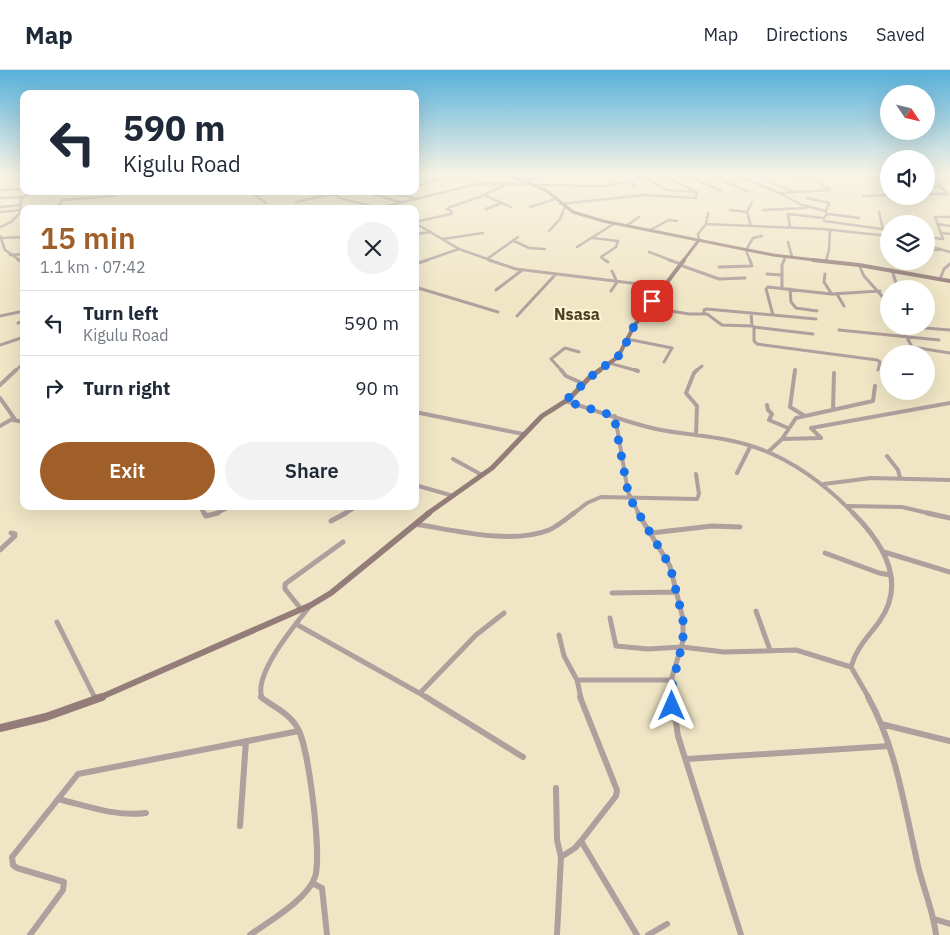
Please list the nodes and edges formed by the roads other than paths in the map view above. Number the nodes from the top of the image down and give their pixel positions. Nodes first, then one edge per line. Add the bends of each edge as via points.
1 (17, 215) edge
2 (446, 215) edge
3 (562, 215) edge
4 (584, 215) edge
5 (708, 215) edge
6 (748, 215) edge
7 (786, 215) edge
8 (789, 215) edge
9 (825, 215) edge
10 (845, 215) edge
11 (639, 216) dead end
12 (859, 218) dead end
13 (950, 218) edge
14 (824, 220) junction
15 (677, 221) dead end
16 (419, 222) edge
17 (615, 223) junction
18 (706, 224) junction
19 (938, 224) junction
20 (419, 225) edge
21 (1, 226) edge
22 (626, 226) junction
23 (752, 226) junction
24 (950, 226) edge
25 (790, 227) junction
26 (823, 229) junction
27 (880, 229) edge
28 (650, 230) junction
29 (830, 230) junction
30 (549, 231) dead end
31 (431, 232) junction
32 (483, 233) dead end
33 (942, 233) junction
34 (419, 234) edge
35 (950, 234) edge
36 (880, 235) edge
37 (762, 236) dead end
38 (0, 237) edge
39 (20, 237) edge
40 (518, 237) dead end
41 (593, 238) junction
42 (443, 239) junction
43 (935, 239) edge
44 (514, 240) junction
45 (699, 240) junction
46 (788, 242) dead end
47 (577, 247) dead end
48 (935, 248) edge
49 (460, 249) junction
50 (545, 249) dead end
51 (746, 250) junction
52 (935, 250) edge
53 (943, 250) junction
54 (648, 252) dead end
55 (950, 252) edge
56 (20, 254) edge
57 (10, 255) junction
58 (785, 257) junction
59 (792, 258) junction
60 (487, 259) junction
61 (20, 261) edge
62 (826, 261) junction
63 (608, 262) dead end
64 (419, 263) edge
65 (680, 264) junction
66 (950, 264) edge
67 (859, 265) junction
68 (719, 267) dead end
69 (880, 268) edge
70 (521, 270) junction
71 (892, 270) joint
72 (612, 271) dead end
73 (767, 274) dead end
74 (782, 274) junction
75 (825, 274) dead end
76 (556, 275) junction
77 (745, 278) dead end
78 (940, 279) junction
79 (895, 280) edge
80 (950, 280) edge
81 (617, 282) junction
82 (664, 287) junction
83 (782, 287) junction
84 (419, 288) edge
85 (790, 289) junction
86 (496, 290) dead end
87 (610, 291) dead end
88 (880, 291) joint
89 (831, 293) junction
90 (837, 294) junction
91 (844, 306) dead end
92 (647, 307) junction
93 (817, 311) dead end
94 (20, 312) edge
95 (498, 312) dead end
96 (751, 313) junction
97 (704, 314) junction
98 (773, 315) junction
99 (0, 316) edge
100 (517, 316) dead end
101 (816, 319) dead end
102 (753, 327) junction
103 (839, 330) dead end
104 (950, 330) edge
105 (814, 334) dead end
106 (907, 337) junction
107 (20, 338) edge
108 (627, 339) junction
109 (939, 340) dead end
110 (0, 345) edge
111 (579, 352) dead end
112 (950, 353) edge
113 (664, 362) dead end
114 (609, 364) junction
115 (20, 366) edge
116 (702, 366) dead end
117 (795, 370) dead end
118 (878, 370) dead end
119 (638, 371) dead end
120 (834, 373) dead end
121 (584, 384) junction
122 (0, 385) edge
123 (875, 386) dead end
124 (0, 398) edge
125 (565, 401) junction
126 (950, 403) edge
127 (767, 405) dead end
128 (834, 410) junction
129 (419, 413) edge
130 (614, 416) junction
131 (805, 416) junction
132 (14, 420) junction
133 (20, 421) edge
134 (0, 426) edge
135 (788, 428) junction
136 (523, 434) junction
137 (696, 435) junction
138 (782, 438) junction
139 (750, 447) junction
140 (768, 452) junction
141 (888, 456) dead end
142 (453, 458) dead end
143 (737, 473) dead end
144 (696, 474) dead end
145 (482, 476) junction
146 (900, 478) junction
147 (950, 480) edge
148 (824, 484) junction
149 (419, 486) edge
150 (450, 495) junction
151 (630, 496) junction
152 (847, 506) junction
153 (202, 510) edge
154 (224, 510) edge
155 (351, 510) edge
156 (950, 518) edge
157 (331, 521) dead end
158 (415, 524) junction
159 (740, 527) dead end
160 (11, 533) dead end
161 (651, 533) junction
162 (343, 542) dead end
163 (0, 550) edge
164 (884, 552) junction
165 (825, 553) dead end
166 (950, 572) edge
167 (891, 574) junction
168 (677, 592) junction
169 (612, 593) dead end
170 (311, 605) junction
171 (301, 609) junction
172 (756, 611) dead end
173 (504, 613) dead end
174 (610, 618) dead end
175 (57, 622) dead end
176 (296, 624) junction
177 (559, 635) dead end
178 (682, 646) junction
179 (770, 650) junction
180 (851, 667) junction
181 (577, 680) junction
182 (672, 680) junction
183 (420, 693) junction
184 (96, 699) junction
185 (881, 724) junction
186 (0, 728) edge
187 (299, 730) junction
188 (950, 740) edge
189 (246, 741) junction
190 (889, 746) junction
191 (523, 757) dead end
192 (687, 759) junction
193 (556, 788) dead end
194 (58, 799) junction
195 (146, 813) dead end
196 (240, 826) dead end
197 (581, 841) junction
198 (561, 857) junction
199 (312, 883) junction
200 (934, 919) junction
201 (667, 924) dead end
202 (950, 924) edge
203 (30, 935) edge
204 (250, 935) edge
205 (327, 935) edge
206 (557, 935) edge
207 (637, 935) edge
208 (648, 935) edge
209 (741, 935) edge
210 (936, 935) edge

1 - 21 street
2 - 16 street
3 - 30 street
4 - 17 street
5 - 18 street
6 - 23 street
7 - 25 street
8 - 14 street
9 - 14 street
10 - 12 street
11 - 22 street
13 - 19 street via 936,217
14 - 26 street
14 - 27 street
15 - 28 street via 669,220
17 - 22 street
17 - 41 street
18 - 23 street
18 - 45 street via 698,234
19 - 24 street
19 - 33 street
20 - 31 street
22 - 28 street
23 - 25 street
25 - 26 street
26 - 29 street
28 - 45 street
29 - 36 street
29 - 62 street
31 - 34 street
31 - 42 street
32 - 42 street
33 - 35 street
33 - 43 street via 943,240
37 - 51 street via 752,238
38 - 39 street
38 - 57 street via 1,245
40 - 44 street
41 - 47 street
41 - 63 street via 618,241 616,247 601,257
42 - 49 street
44 - 50 street via 529,248
44 - 60 street
45 - 51 street
45 - 65 street
46 - 59 street
48 - 53 street
49 - 60 street
49 - 64 street
51 - 58 street
51 - 68 street via 752,266
52 - 53 street
53 - 55 street
54 - 65 street
56 - 57 street
57 - 61 street
58 - 59 street
58 - 74 street
59 - 62 street
60 - 70 street
62 - 67 street
65 - 77 street via 719,279
65 - 82 street
66 - 78 street
67 - 69 street
67 - 88 street via 866,278
70 - 76 street
70 - 86 street
71 - 78 street
71 - 79 street
72 - 81 street
73 - 74 street
74 - 83 street
75 - 89 street via 824,282
76 - 81 street
76 - 100 street
78 - 80 street
81 - 82 street
81 - 87 street
82 - 92 street
83 - 85 street
83 - 98 street via 766,288
84 - 95 street
85 - 89 street
85 - 93 street via 790,302 794,308
88 - 90 street
89 - 90 street
90 - 91 street
92 - 97 street
92 - 108 street
94 - 99 street
96 - 97 street via 707,309
96 - 98 street
96 - 102 street
97 - 102 street via 722,325
98 - 101 street
102 - 105 street
102 - 118 street via 757,344 877,360 880,362
103 - 106 street
104 - 106 street via 901,326
106 - 109 street
106 - 112 street via 912,347
107 - 110 street
108 - 113 street via 672,348
108 - 114 street via 621,354
111 - 121 street via 565,348 552,359 566,376
114 - 119 street
114 - 121 street
115 - 122 street
116 - 137 street via 694,372 686,393 697,406
117 - 131 street via 790,407
120 - 128 street
121 - 125 street
123 - 128 street via 874,401
124 - 132 street
125 - 130 street
125 - 136 street
126 - 138 street via 811,428 820,438
127 - 135 street via 772,414 768,419
128 - 131 street
129 - 136 street
130 - 137 street via 667,431
130 - 151 street
131 - 135 street via 796,418
132 - 133 street
132 - 134 street
135 - 138 street
136 - 145 street via 501,461
137 - 139 street
138 - 140 street
139 - 140 street
139 - 143 street
140 - 148 street
141 - 146 street
142 - 145 street
144 - 151 street via 697,499
145 - 150 street
146 - 147 street
146 - 148 street
148 - 152 street
149 - 150 street
150 - 158 street
151 - 158 street via 596,498 552,528 531,534
151 - 161 street
152 - 156 street via 902,507
152 - 164 street via 874,535
153 - 154 street via 206,516 211,516
155 - 157 street
158 - 170 street via 336,589
159 - 161 street via 712,526
160 - 163 street via 15,536
161 - 168 street via 670,566
162 - 171 street via 285,584 285,590
164 - 166 street
164 - 167 street
165 - 167 street via 879,573
167 - 180 street via 890,604
168 - 169 street
168 - 178 street via 685,631
170 - 171 street
170 - 176 street
171 - 184 street
172 - 179 street
173 - 183 street via 492,626 485,626
174 - 178 street via 616,646 648,649
175 - 184 street
176 - 183 street
176 - 187 street via 264,675 260,692 261,697
177 - 181 street via 564,656
178 - 179 street via 724,652
178 - 182 street
179 - 180 street via 796,650
180 - 185 street
181 - 182 street
181 - 197 street via 580,700 617,790 616,796
182 - 192 street via 672,706
183 - 191 street
184 - 186 street via 46,717
185 - 188 street
185 - 190 street
187 - 189 street
187 - 199 street via 308,761 314,822 316,872
189 - 194 street via 78,774
189 - 196 street
190 - 192 street
190 - 200 street
192 - 209 street
193 - 198 street via 557,840
194 - 195 street via 113,813
194 - 203 street via 12,857 17,868 64,882 63,890
197 - 198 street
197 - 207 street
198 - 206 street
199 - 204 street via 286,910
199 - 205 street via 322,888
200 - 202 street
200 - 210 street
201 - 208 street

